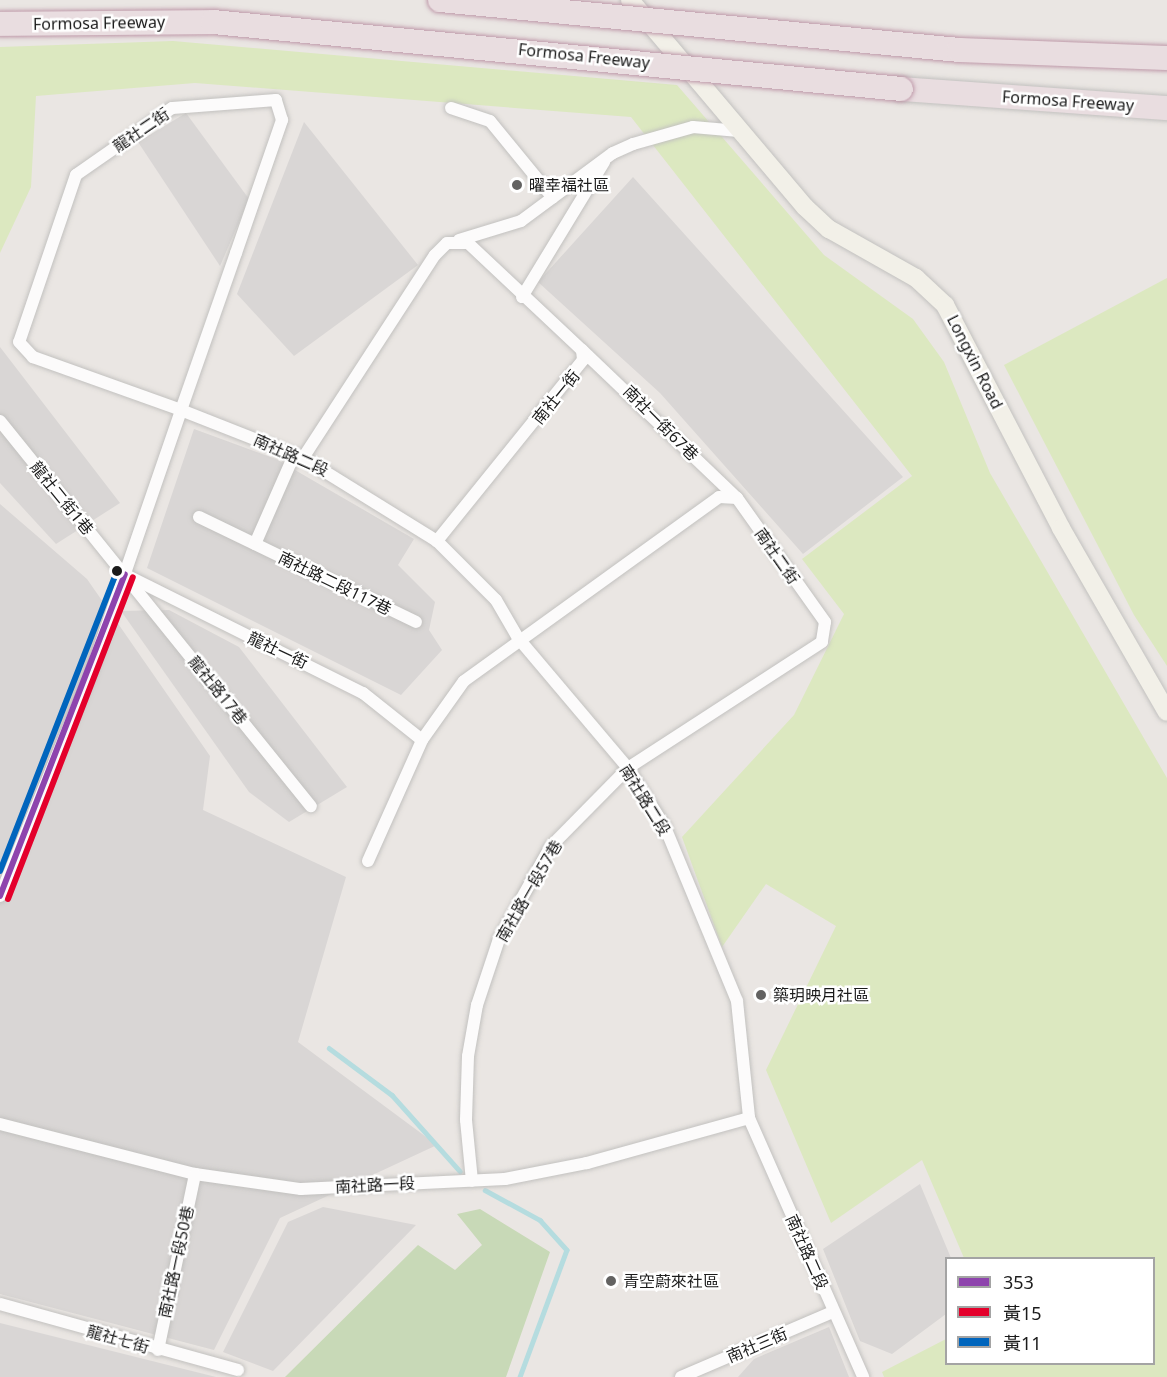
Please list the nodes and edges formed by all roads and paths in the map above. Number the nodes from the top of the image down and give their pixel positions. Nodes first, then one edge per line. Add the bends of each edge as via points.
1 (440, 0) edge
2 (630, 0) edge
3 (0, 24) edge
4 (1167, 58) edge
5 (451, 108) dead end
6 (1167, 108) edge
7 (739, 131) junction
8 (609, 156) junction
9 (553, 198) junction
10 (458, 241) junction
11 (522, 297) junction
12 (582, 350) junction
13 (182, 410) junction
14 (0, 421) edge
15 (299, 456) junction
16 (737, 498) junction
17 (200, 518) dead end
18 (437, 541) junction
19 (255, 544) junction
20 (124, 574) junction
21 (416, 622) dead end
22 (518, 638) junction
23 (1167, 712) edge
24 (422, 740) junction
25 (628, 768) junction
26 (311, 806) dead end
27 (368, 861) dead end
28 (0, 897) edge
29 (749, 1118) junction
30 (0, 1124) edge
31 (195, 1174) junction
32 (472, 1181) junction
33 (0, 1304) edge
34 (833, 1312) junction
35 (158, 1350) junction
36 (238, 1370) dead end
37 (681, 1377) edge
38 (863, 1377) edge

1 - 4 highway, bridge via 959,50
2 - 7 street, Longxin Road
3 - 6 highway, Formosa Freeway, bridge via 213,22 901,89
5 - 9 street via 490,121
7 - 8 street via 677,129
7 - 23 street, Longxin Road via 829,229 916,278 945,306 1061,528
8 - 9 street
8 - 11 street
9 - 10 street via 521,221
10 - 11 street, 南社一街 via 468,243
10 - 15 street via 435,255
11 - 12 street, 南社一街
12 - 16 street, 南社一街67巷
12 - 18 street, 南社一街 via 580,369
13 - 13 street, 龍社二街 via 33,357 19,342 19,330 76,175 172,108 276,100 282,120
13 - 15 street, 南社路二段
13 - 20 street, 龍社二街
14 - 20 street, 龍社二街1巷
15 - 18 street, 南社路二段
15 - 19 street
16 - 22 street via 719,497
16 - 25 street, 南社二街 via 825,622 822,642
17 - 19 street, 南社路二段117巷
18 - 22 street, 南社路二段 via 496,600
19 - 21 street, 南社路二段117巷
20 - 24 street, 龍社一街 via 363,693
20 - 26 street, 龍社路17巷
20 - 28 street, 龍社二街
22 - 24 street via 464,681
22 - 25 street, 南社路二段
24 - 27 street
25 - 29 street, 南社路二段 via 665,827 737,1001
25 - 32 street, 南社路一段57巷 via 551,846 499,939 477,1005 468,1056
29 - 32 street, 南社路一段 via 587,1164
29 - 34 street, 南社路二段
30 - 31 street, 南社路一段
31 - 32 street, 南社路一段 via 302,1189
31 - 35 street, 南社路一段50巷
33 - 35 street, 龍社七街
34 - 37 street, 南社三街
34 - 38 street, 南社路二段
35 - 36 street, 龍社七街

